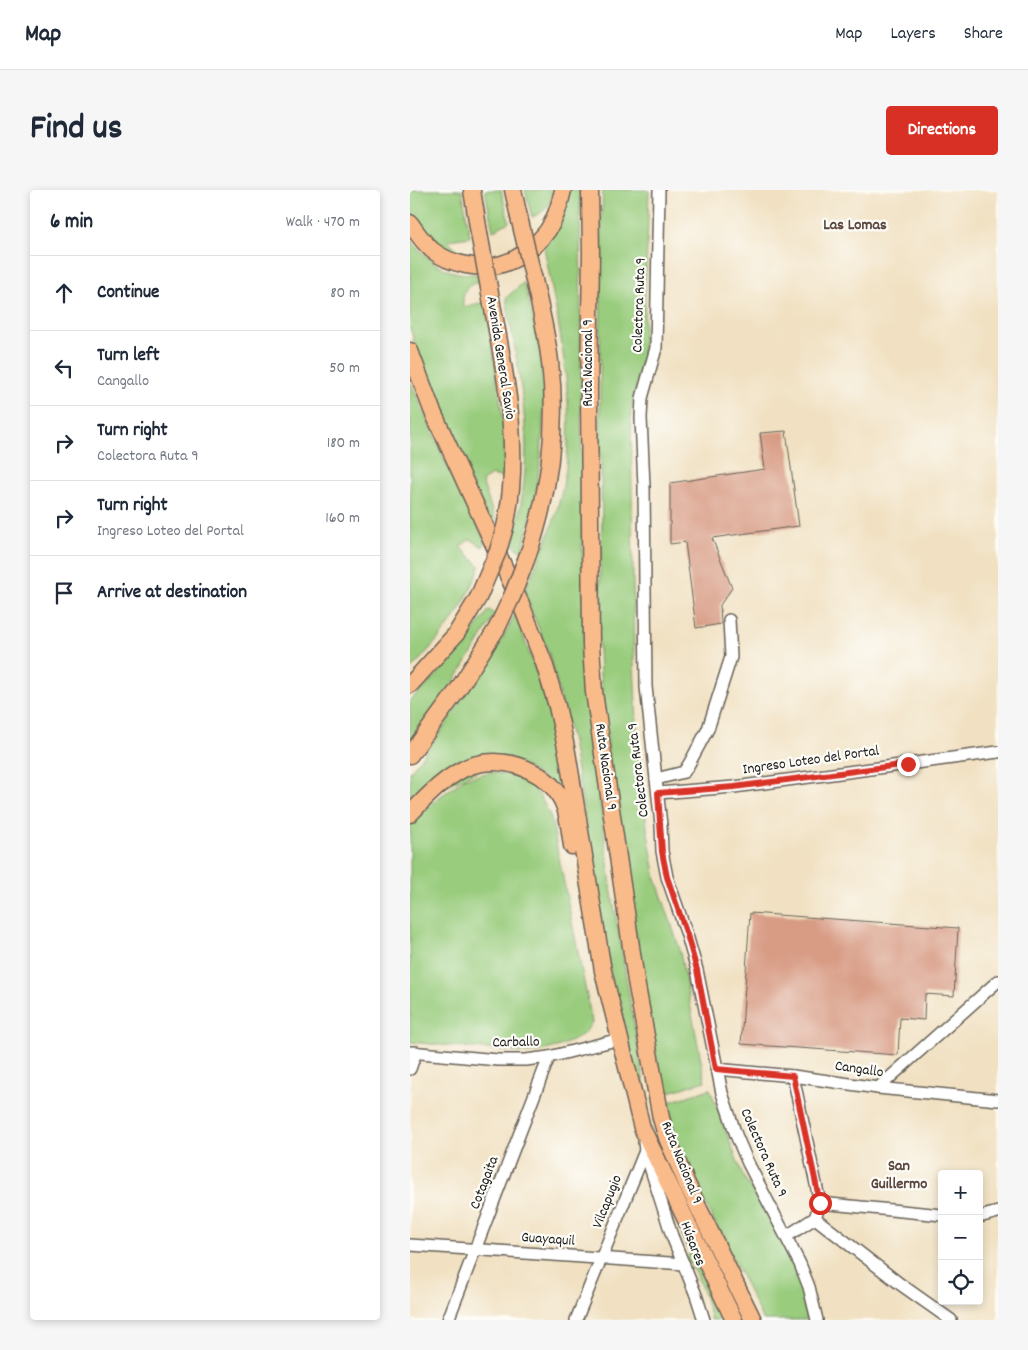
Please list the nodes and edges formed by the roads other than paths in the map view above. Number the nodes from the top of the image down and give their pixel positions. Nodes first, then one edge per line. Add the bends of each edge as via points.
1 (472, 190) edge
2 (512, 190) edge
3 (563, 190) edge
4 (590, 190) edge
5 (598, 190) edge
6 (659, 190) edge
7 (410, 223) edge
8 (591, 253) junction
9 (410, 350) edge
10 (729, 620) dead end
11 (410, 685) edge
12 (998, 752) edge
13 (410, 756) edge
14 (656, 779) junction
15 (658, 793) junction
16 (410, 814) edge
17 (603, 971) junction
18 (998, 981) edge
19 (620, 1039) junction
20 (413, 1052) edge
21 (549, 1057) junction
22 (410, 1069) edge
23 (716, 1069) junction
24 (793, 1076) junction
25 (878, 1088) junction
26 (998, 1100) edge
27 (642, 1128) junction
28 (645, 1151) junction
29 (820, 1203) junction
30 (998, 1212) edge
31 (938, 1216) edge
32 (983, 1216) edge
33 (815, 1218) junction
34 (787, 1236) junction
35 (410, 1245) edge
36 (475, 1250) junction
37 (600, 1259) junction
38 (684, 1264) junction
39 (448, 1320) edge
40 (576, 1320) edge
41 (704, 1320) edge
42 (734, 1320) edge
43 (753, 1320) edge
44 (816, 1320) edge
45 (951, 1320) edge

1 - 11 highway, Avenida General Savio, bridge via 507,382 513,484 498,552 478,598 456,634
2 - 13 highway, bridge via 548,348 552,442 546,491 526,560 497,628
3 - 7 highway via 558,211 548,230 519,256 502,265 469,265 446,258 432,249
4 - 8 highway, Ruta Nacional 9
5 - 8 highway
6 - 14 street, Colectora Ruta 9 via 656,348 642,398 641,418 646,687
8 - 43 highway, Ruta Nacional 9 via 592,664 628,929 667,1138
9 - 17 highway, Ruta Nacional 9 via 432,410 544,663 568,752
10 - 14 street via 731,657 708,729 684,772
12 - 15 street, Ingreso Loteo del Portal via 734,787
14 - 15 street, Colectora Ruta 9
15 - 23 street, Colectora Ruta 9 via 667,877 697,970
16 - 17 highway via 447,780 473,765 490,762 516,765 538,774 559,796 566,813 586,923
17 - 19 highway, Ruta Nacional 9
18 - 25 street
19 - 21 street, Carballo
19 - 27 highway, Ruta Nacional 9
20 - 21 street, Carballo via 513,1061
20 - 22 street
21 - 36 street, Cotagaita
23 - 24 street, Cangallo
23 - 34 street, Colectora Ruta 9 via 736,1135 765,1198
24 - 25 street, Cangallo
24 - 29 street
25 - 26 street, Cangallo
27 - 28 street, Húsares
27 - 42 highway, Ruta Nacional 9
28 - 37 street, Vilcapugio
28 - 38 street, Húsares
29 - 31 street
29 - 33 street
30 - 32 street
33 - 34 street
33 - 45 street
34 - 44 street, Colectora Ruta 9 via 809,1286
35 - 36 street, Guayaquil
36 - 37 street, Guayaquil
36 - 39 street, Cotagaita
37 - 38 street, Guayaquil
37 - 40 street, Vilcapugio
38 - 41 street, Húsares

